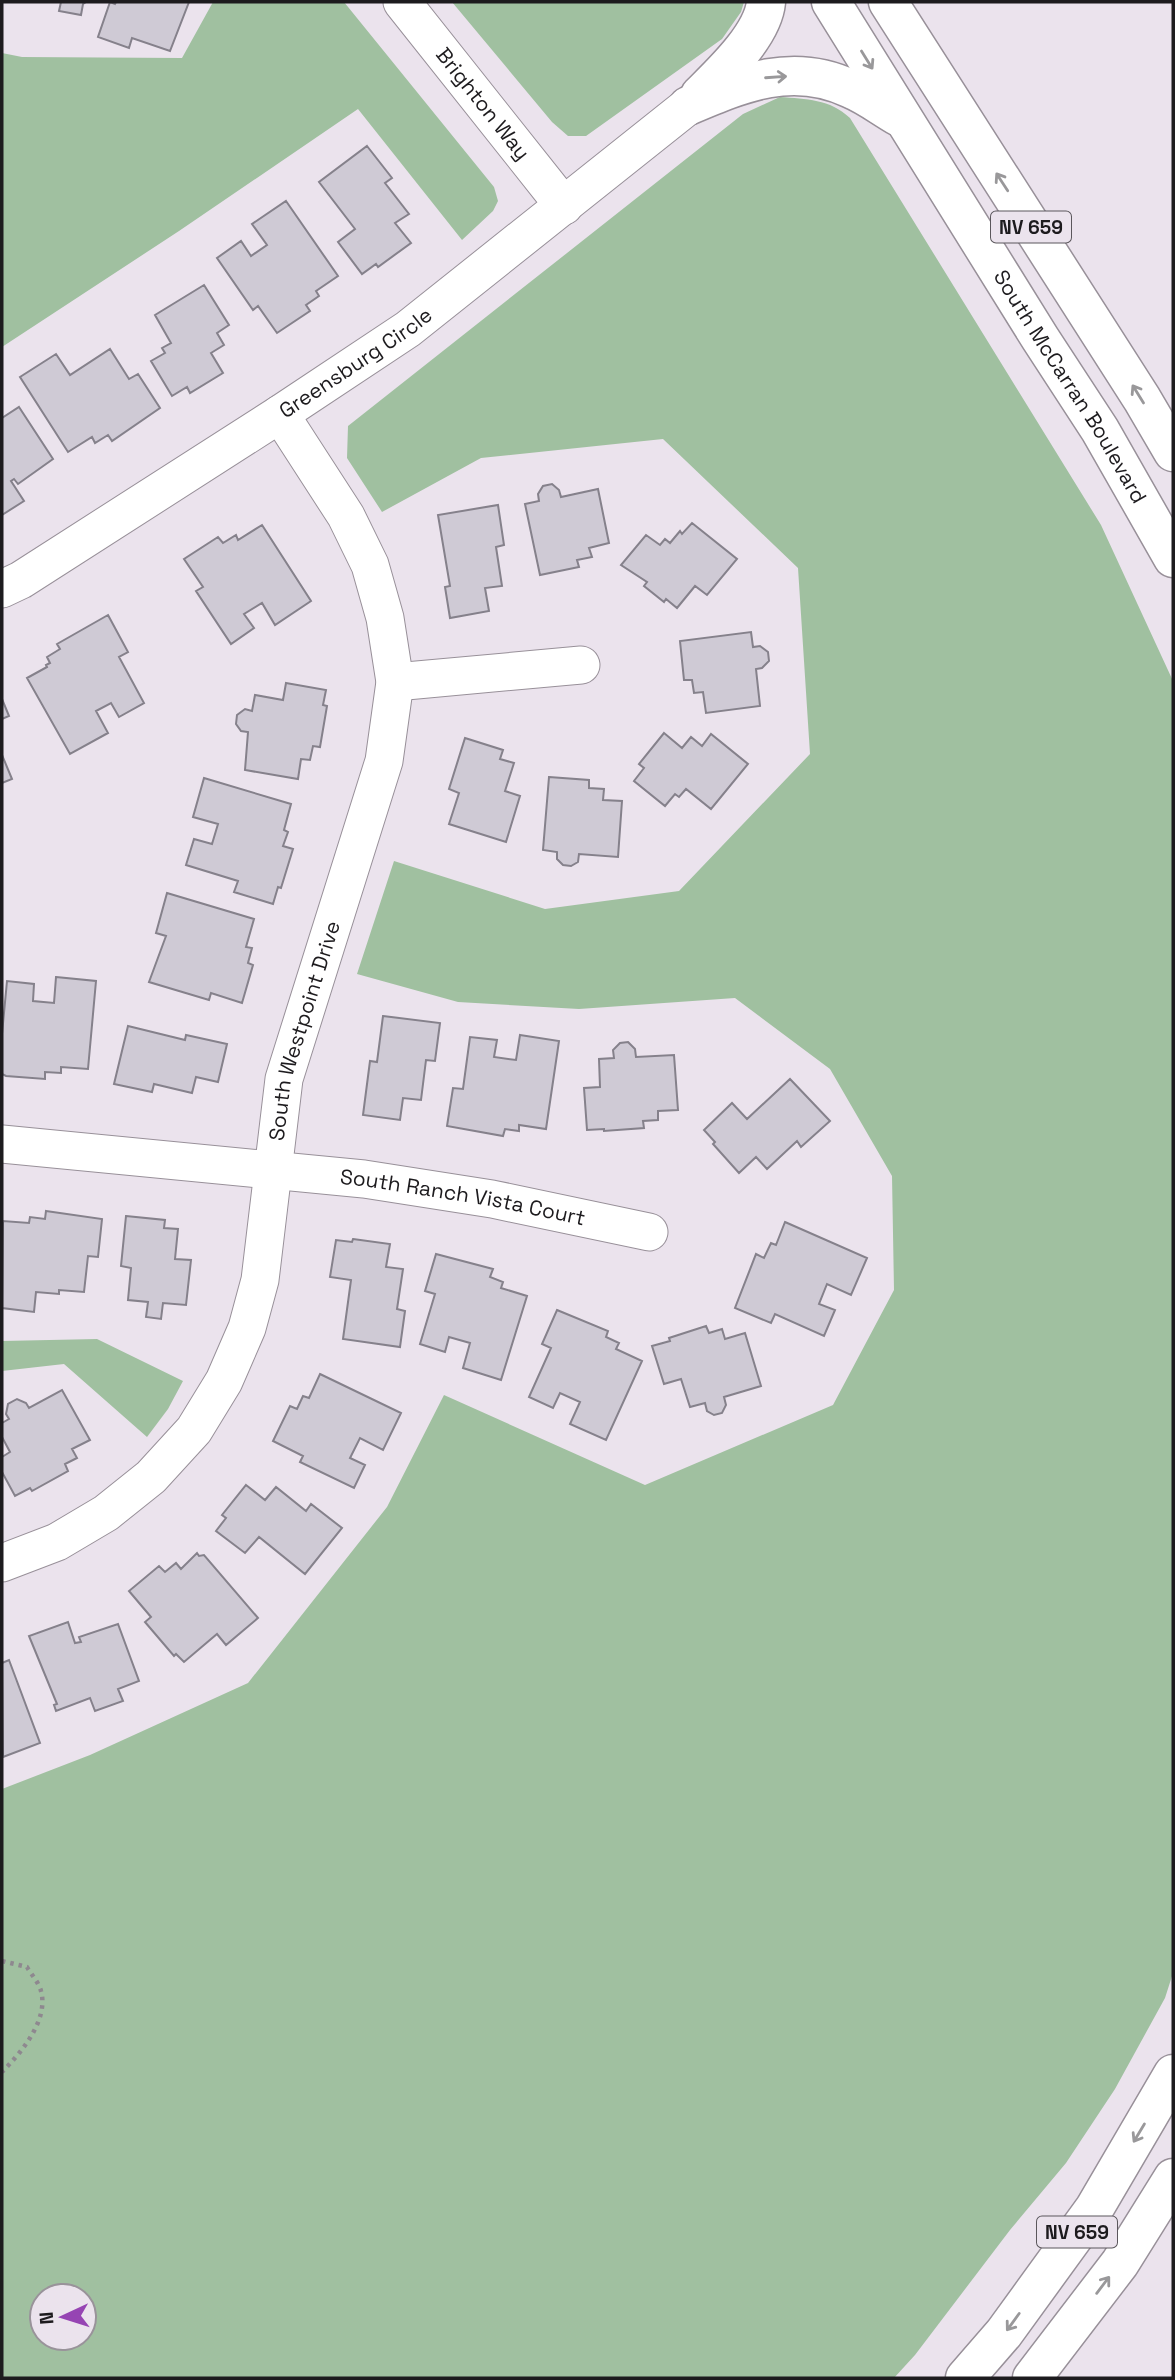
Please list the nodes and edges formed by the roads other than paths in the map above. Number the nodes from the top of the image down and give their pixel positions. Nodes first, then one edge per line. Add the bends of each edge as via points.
1 (402, 2) edge
2 (766, 2) edge
3 (831, 2) edge
4 (888, 2) edge
5 (688, 106) junction
6 (905, 121) junction
7 (564, 206) junction
8 (280, 414) junction
9 (1173, 452) edge
10 (1173, 558) edge
11 (2, 589) edge
12 (581, 665) dead end
13 (396, 682) junction
14 (2, 1144) edge
15 (273, 1168) junction
16 (649, 1232) dead end
17 (2, 1563) edge
18 (1173, 2074) edge
19 (1173, 2178) edge
20 (965, 2378) edge
21 (1032, 2378) edge

1 - 7 street, Brighton Way
2 - 5 main road via 752,36 734,61
3 -> 6 main road, South McCarran Boulevard / NV 659
9 -> 4 main road, NV 659
5 -> 6 main road via 758,78 790,76 851,88
5 - 7 street, Greensburg Circle
6 - 10 main road, South McCarran Boulevard / NV 659 via 1100,430
7 - 8 street, Greensburg Circle via 408,329
8 - 11 street, Greensburg Circle
8 - 13 street, South Westpoint Drive via 346,516 370,565
12 - 13 street
13 - 15 street, South Westpoint Drive via 384,761 284,1079
14 - 15 street, South Ranch Vista Court
15 - 16 street, South Ranch Vista Court via 492,1199
15 - 17 street, South Westpoint Drive via 260,1280 247,1328 224,1381 194,1430 152,1477 106,1513 57,1542
18 -> 20 main road, NV 659 via 1094,2209 1004,2333
21 -> 19 main road, NV 659 via 1120,2263

